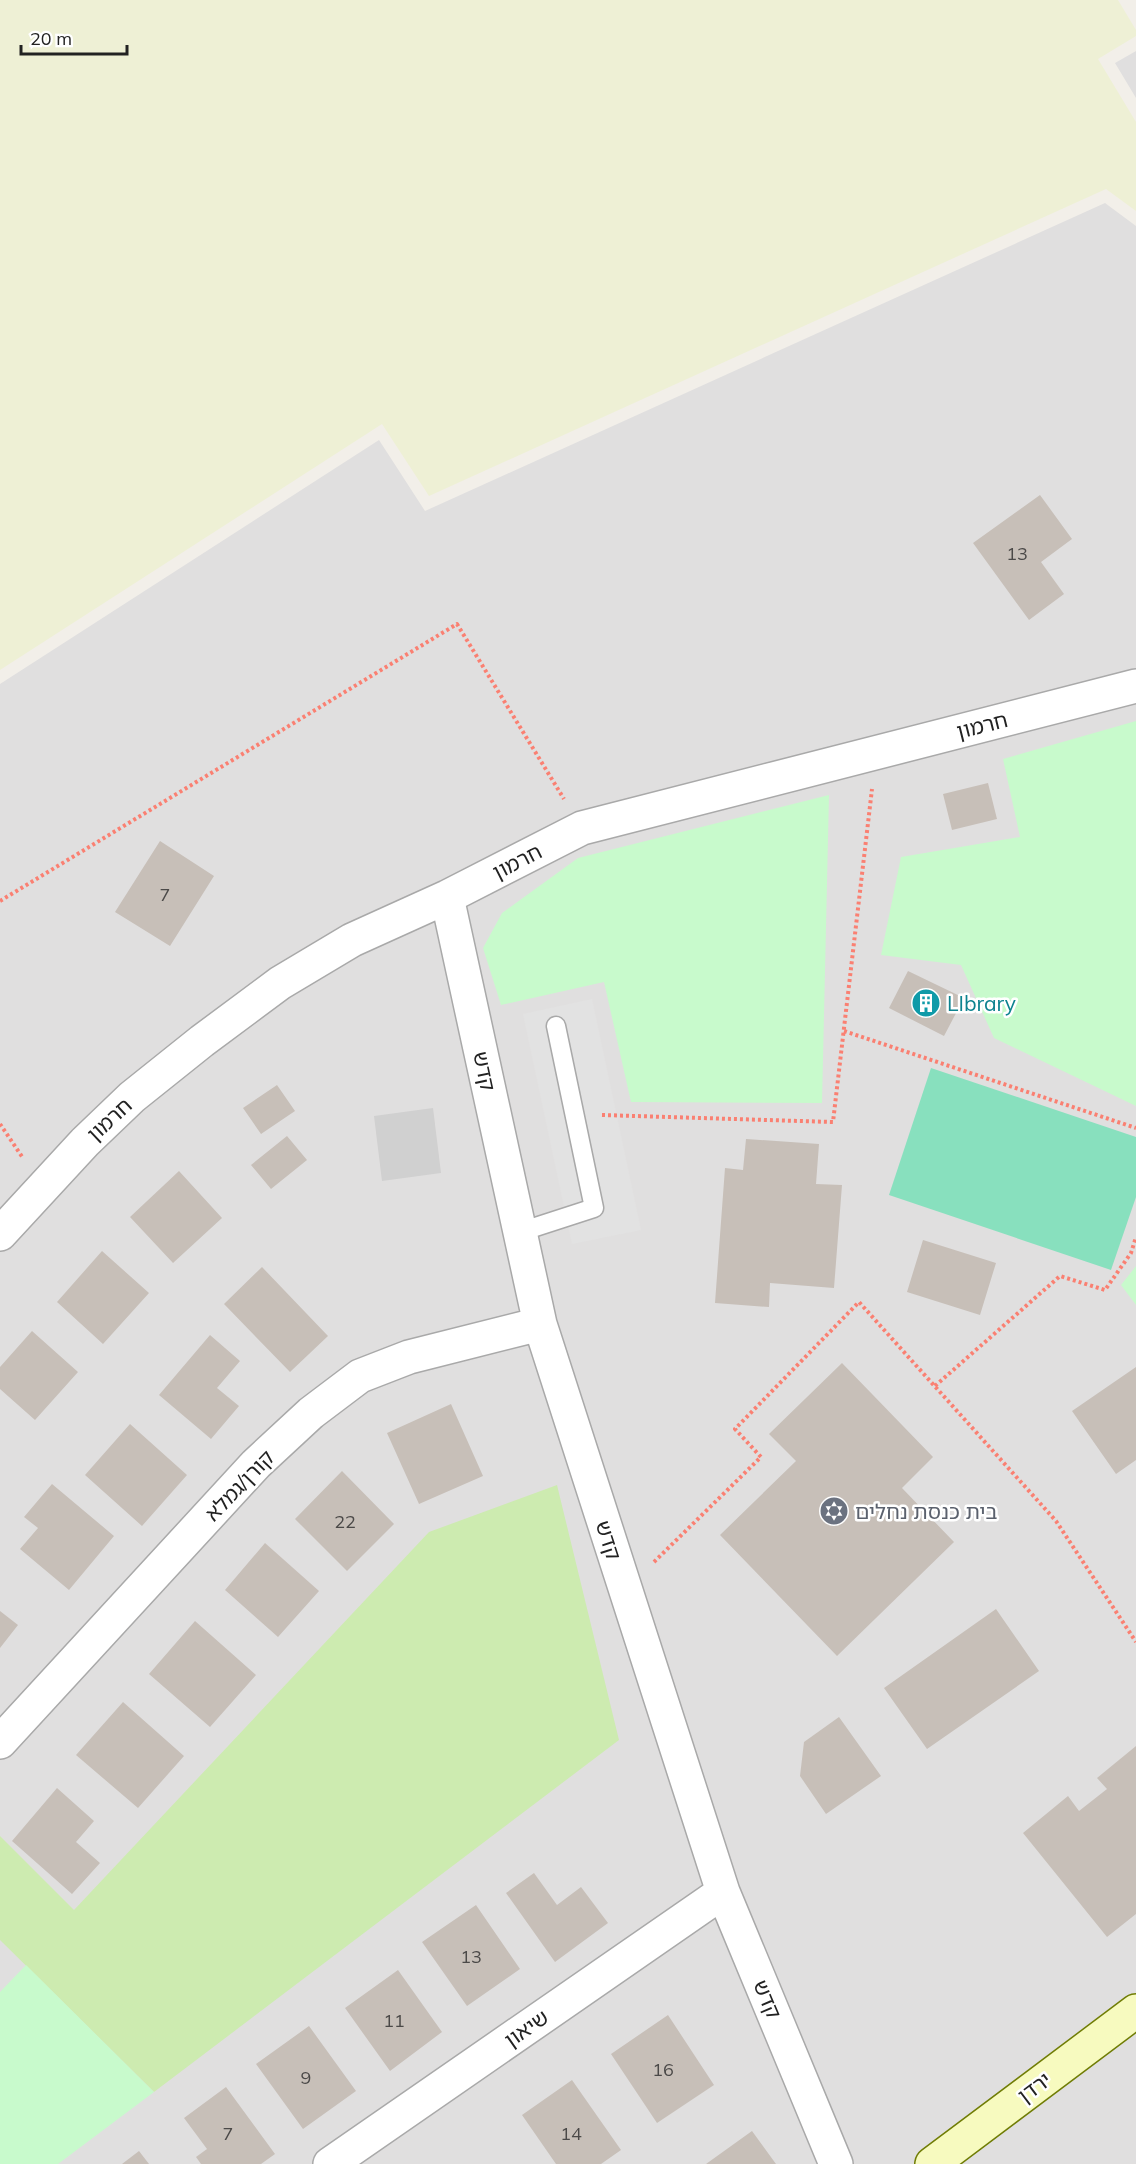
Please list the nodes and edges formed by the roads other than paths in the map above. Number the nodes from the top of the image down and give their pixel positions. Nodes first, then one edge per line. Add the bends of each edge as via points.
1 (1136, 686) edge
2 (447, 897) junction
3 (556, 1026) dead end
4 (520, 1232) junction
5 (0, 1234) edge
6 (540, 1323) junction
7 (0, 1742) edge
8 (723, 1892) junction
9 (1136, 2011) edge
10 (330, 2164) edge
11 (836, 2164) edge
12 (932, 2164) edge

1 - 2 street, חרמון via 582,828
2 - 4 street, קדש
2 - 5 street, חרמון via 352,940 280,982 210,1034 132,1097
3 - 4 lane via 594,1209
4 - 6 street, קדש
6 - 7 street, קורן/גמלא via 409,1357 360,1376 311,1413 256,1464
6 - 8 street, קדש
8 - 10 street, שיאון
8 - 11 street, קדש
9 - 12 street, ירדן

